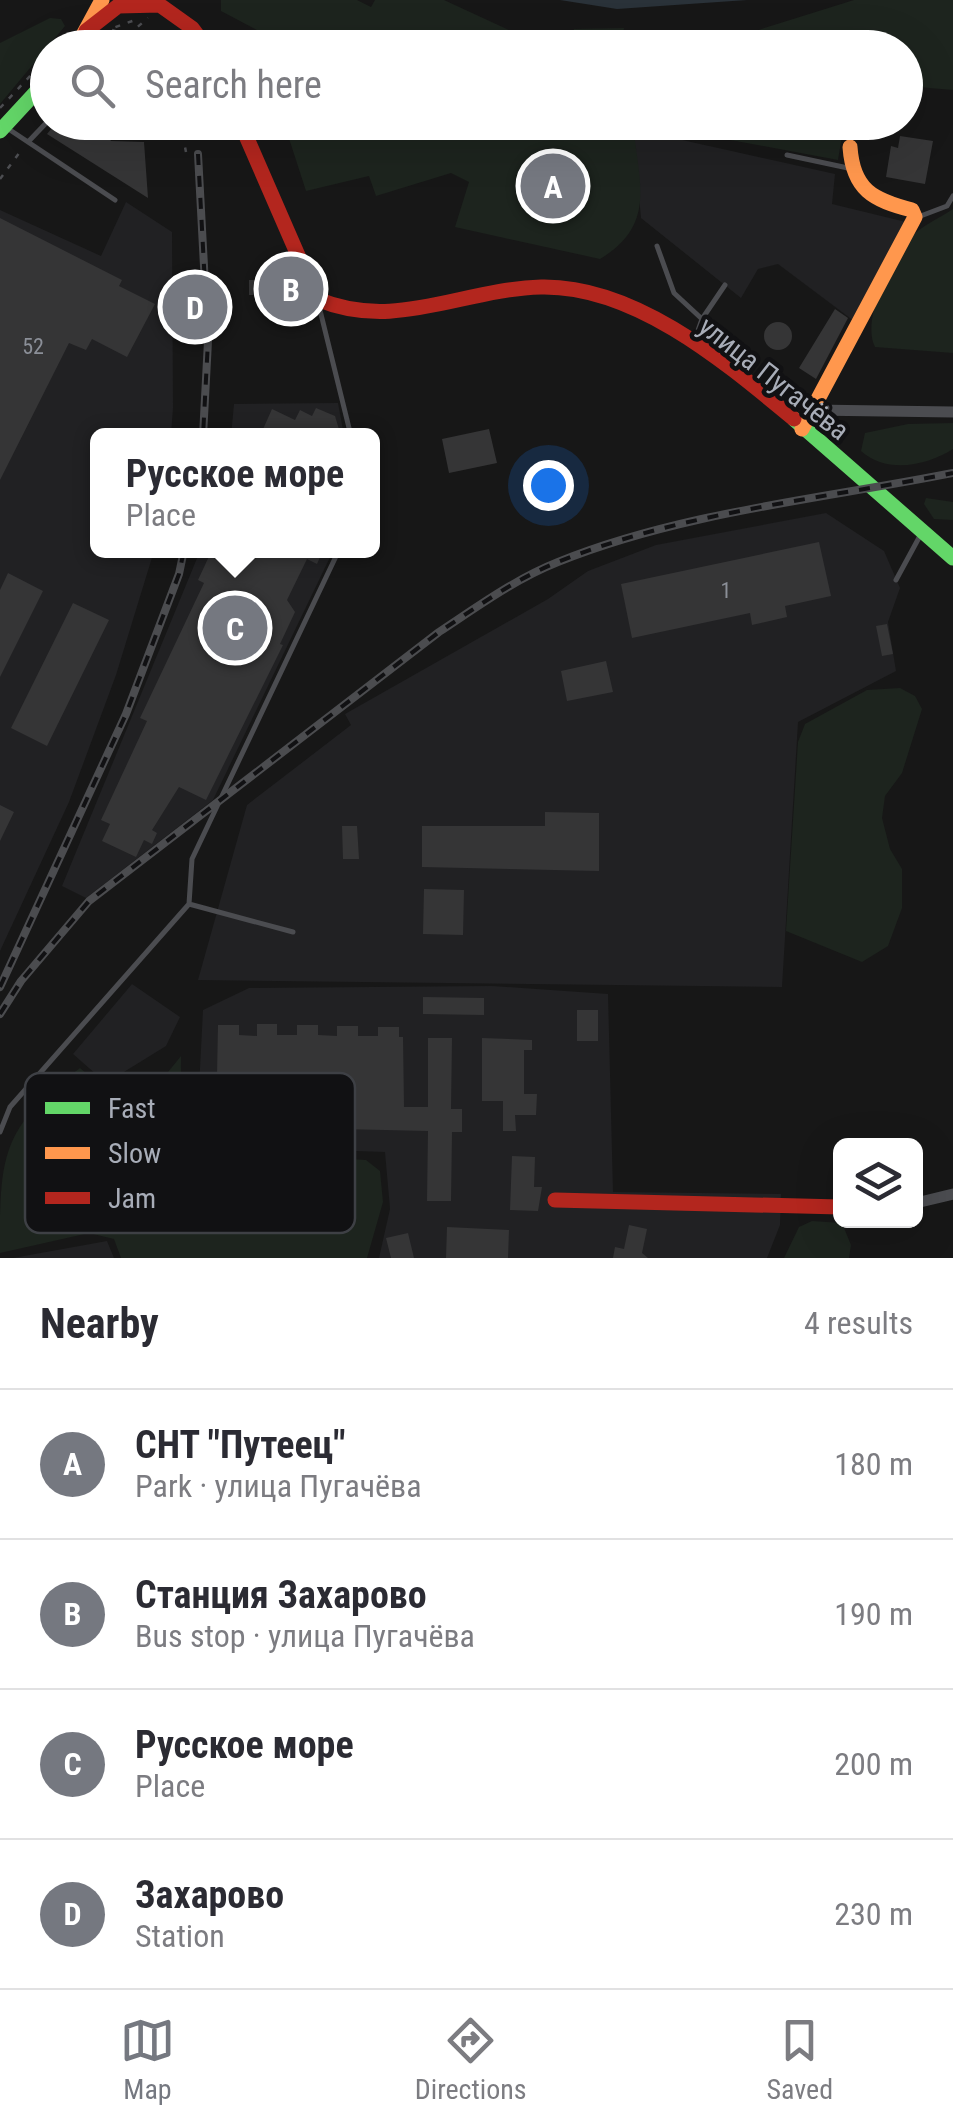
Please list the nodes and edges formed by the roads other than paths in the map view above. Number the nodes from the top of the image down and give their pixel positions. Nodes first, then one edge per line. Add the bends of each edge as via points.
1 (102, 0) edge
2 (156, 3) edge
3 (87, 30) edge
4 (87, 30) edge
5 (194, 30) edge
6 (30, 98) edge
7 (2, 128) edge
8 (246, 140) edge
9 (28, 142) joint
10 (850, 147) dead end
11 (788, 156) dead end
12 (851, 170) junction
13 (953, 196) edge
14 (114, 200) dead end
15 (916, 218) junction
16 (657, 246) dead end
17 (725, 286) dead end
18 (317, 299) junction
19 (702, 319) junction
20 (694, 345) junction
21 (813, 410) junction
22 (953, 412) edge
23 (349, 428) edge
24 (802, 428) junction
25 (923, 531) junction
26 (335, 558) edge
27 (953, 558) edge
28 (896, 580) dead end
29 (189, 904) junction
30 (292, 932) dead end
31 (40, 1073) edge
32 (25, 1090) edge
33 (0, 1132) edge
34 (953, 1194) edge
35 (555, 1200) dead end
36 (923, 1201) edge
37 (833, 1207) edge

1 - 3 street
2 - 4 street via 118,6
2 - 5 street
6 - 7 street
7 - 9 lane
8 - 18 street
9 - 14 lane
10 - 12 street
11 - 12 lane
12 - 15 street via 870,199 912,210
13 - 15 lane via 947,206
15 - 21 street
16 - 19 lane via 674,293
17 - 19 lane
18 - 20 street, улица Пугачёва via 358,316 511,288 575,289 618,303
18 - 23 lane
19 - 20 lane
20 - 24 street, улица Пугачёва
21 - 22 street
21 - 24 street
24 - 25 street, улица Пугачёва
25 - 27 street, улица Пугачёва
25 - 28 lane
26 - 29 lane via 192,859
29 - 30 lane
29 - 31 lane
32 - 33 lane
34 - 36 street
35 - 37 street

